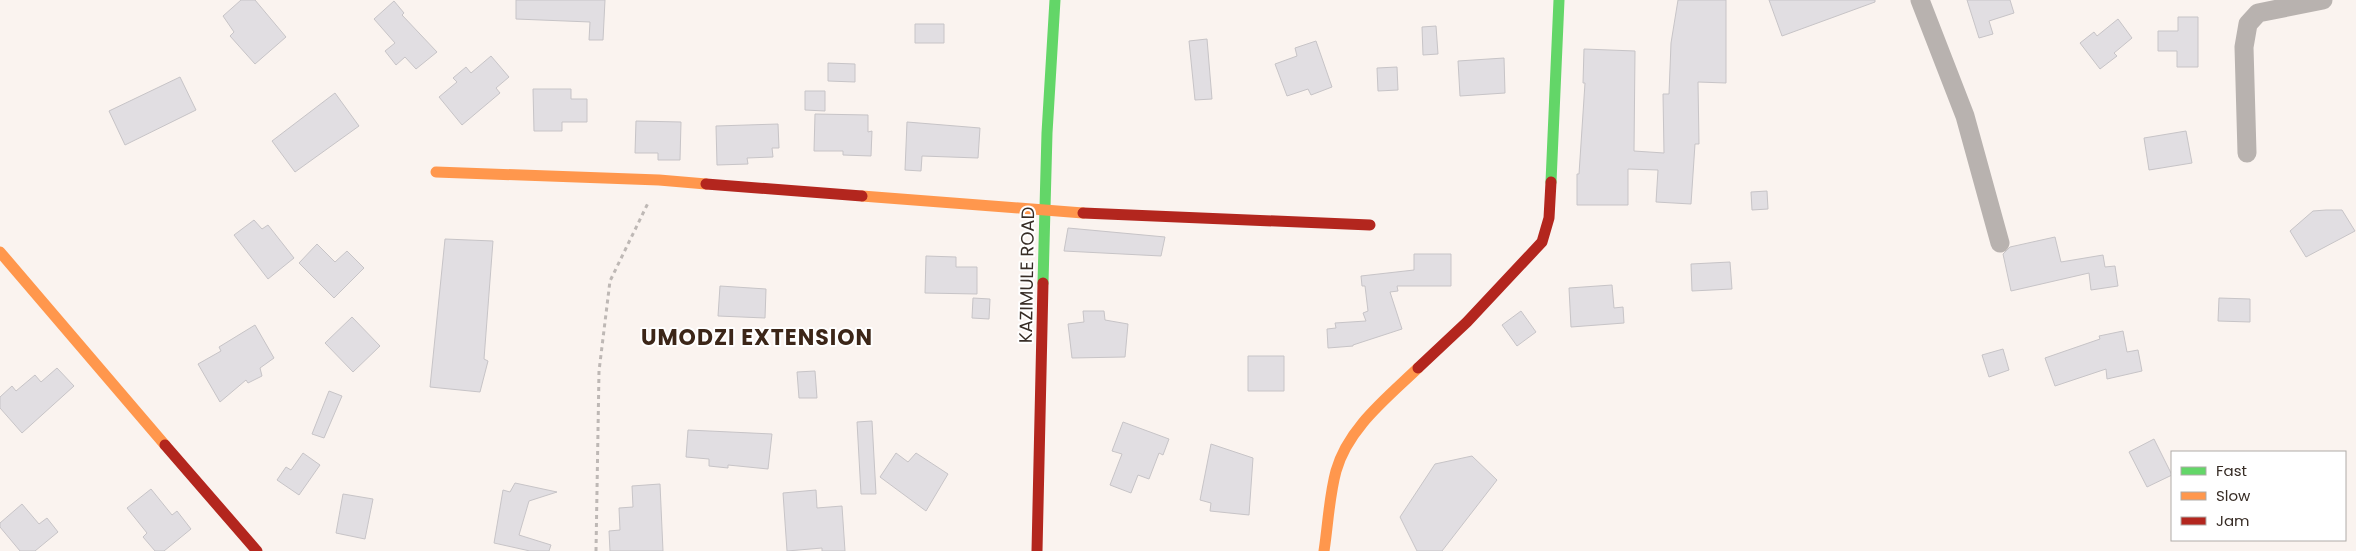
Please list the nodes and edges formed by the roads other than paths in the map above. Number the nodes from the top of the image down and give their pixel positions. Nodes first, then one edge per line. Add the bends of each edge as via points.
1 (1055, 0) edge
2 (1559, 0) edge
3 (1920, 0) edge
4 (2323, 0) edge
5 (2247, 153) dead end
6 (436, 172) dead end
7 (1046, 212) junction
8 (1370, 225) dead end
9 (2000, 243) dead end
10 (0, 252) edge
11 (1036, 550) edge
12 (257, 551) edge
13 (1324, 551) edge

1 - 7 street, KAZIMULE ROAD
2 - 13 street via 1549,218 1542,242 1467,322 1371,413 1348,443 1336,471
3 - 9 street via 1965,116
4 - 5 street via 2258,13 2248,24 2244,47
6 - 7 street via 659,180
7 - 8 street
7 - 11 street, KAZIMULE ROAD
10 - 12 street

